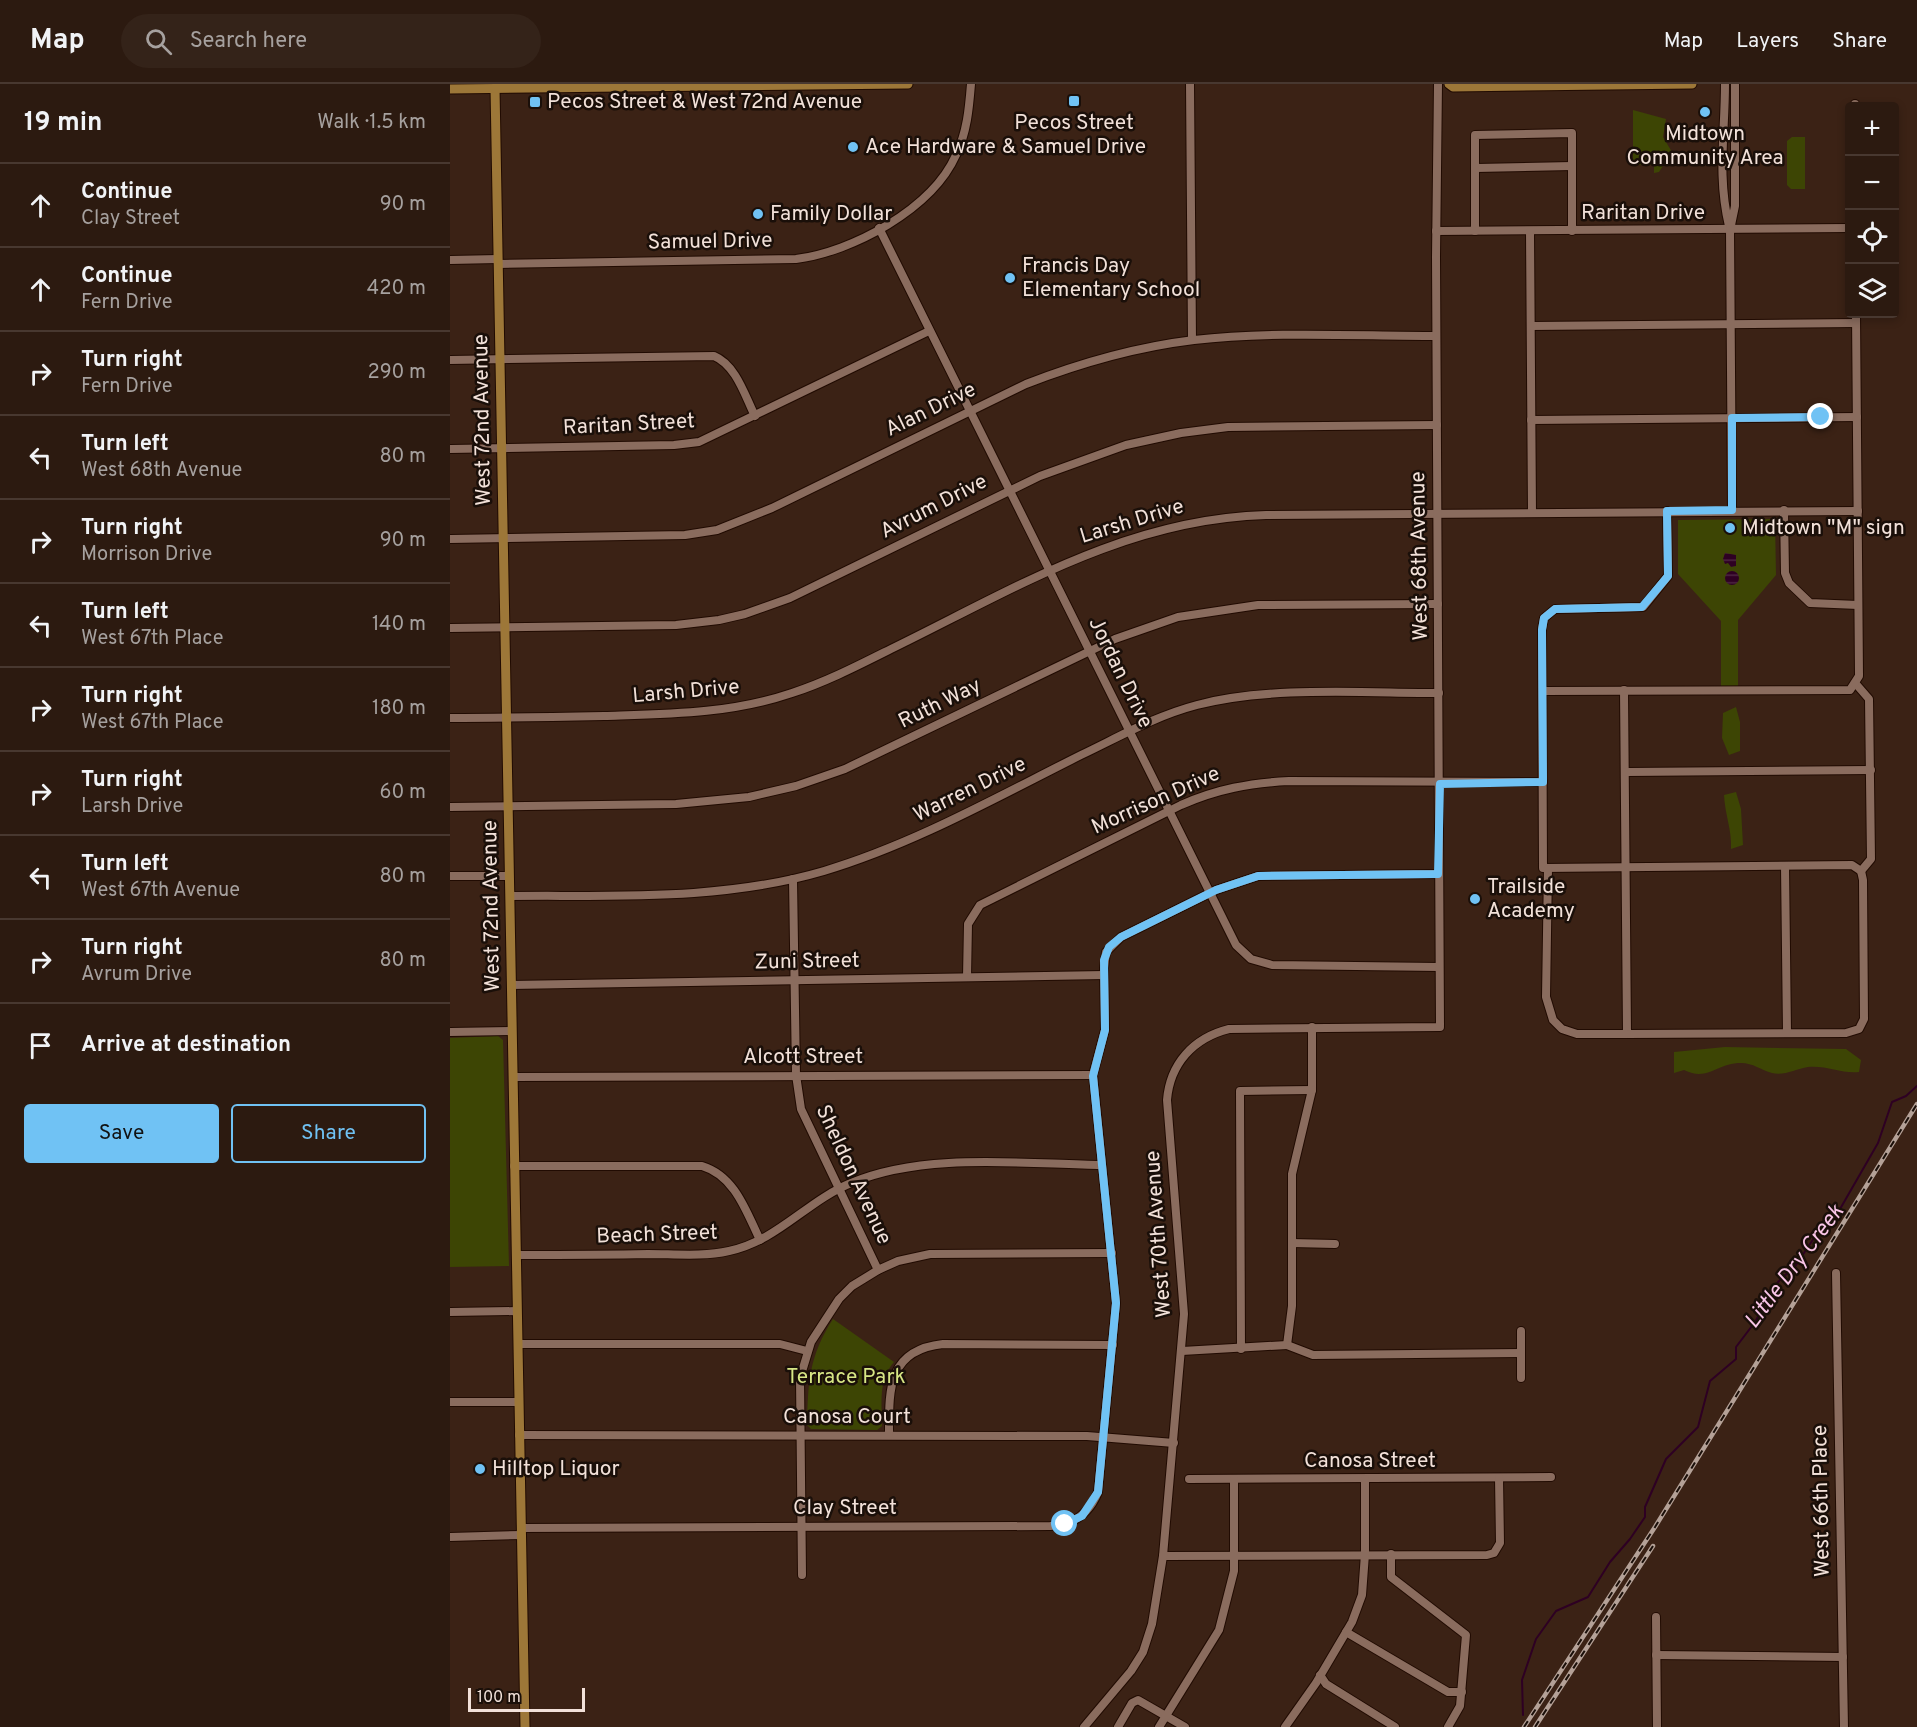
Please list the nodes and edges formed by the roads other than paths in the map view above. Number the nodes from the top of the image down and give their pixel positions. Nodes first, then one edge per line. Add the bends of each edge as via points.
1 (908, 84) edge
2 (970, 84) edge
3 (1190, 84) edge
4 (1438, 84) edge
5 (1449, 84) edge
6 (1692, 84) edge
7 (1725, 84) edge
8 (1735, 84) edge
9 (817, 85) edge
10 (495, 86) edge
11 (586, 86) edge
12 (450, 89) edge
13 (1572, 166) junction
14 (1476, 168) junction
15 (879, 228) junction
16 (1845, 228) edge
17 (1730, 230) junction
18 (1436, 231) junction
19 (1475, 231) junction
20 (1572, 231) junction
21 (1530, 232) junction
22 (450, 260) edge
23 (498, 262) junction
24 (1856, 318) edge
25 (1856, 323) junction
26 (1731, 324) junction
27 (1530, 326) junction
28 (929, 331) junction
29 (1436, 336) junction
30 (1192, 340) junction
31 (500, 359) junction
32 (450, 360) edge
33 (969, 411) junction
34 (755, 416) junction
35 (1857, 417) junction
36 (1732, 418) junction
37 (1531, 420) junction
38 (1437, 425) junction
39 (502, 448) junction
40 (450, 449) edge
41 (1009, 490) junction
42 (1732, 510) junction
43 (1784, 510) junction
44 (1667, 511) junction
45 (1858, 511) junction
46 (1532, 513) junction
47 (1437, 515) junction
48 (450, 539) edge
49 (503, 539) junction
50 (1049, 571) junction
51 (1438, 604) junction
52 (1858, 605) junction
53 (505, 627) junction
54 (450, 628) edge
55 (1089, 651) junction
56 (1856, 684) junction
57 (1624, 690) junction
58 (1544, 691) junction
59 (1439, 693) junction
60 (450, 718) edge
61 (506, 718) junction
62 (1128, 731) junction
63 (1871, 770) junction
64 (1626, 772) junction
65 (1543, 782) junction
66 (1440, 784) junction
67 (450, 807) edge
68 (508, 807) junction
69 (1168, 812) junction
70 (1785, 866) junction
71 (1626, 867) junction
72 (1546, 869) junction
73 (1861, 871) junction
74 (1438, 874) junction
75 (450, 876) edge
76 (509, 876) junction
77 (793, 879) junction
78 (1209, 893) junction
79 (510, 896) junction
80 (1439, 966) junction
81 (1104, 975) junction
82 (968, 977) junction
83 (796, 980) junction
84 (511, 985) junction
85 (1312, 1027) junction
86 (1440, 1027) joint
87 (512, 1031) junction
88 (450, 1032) edge
89 (1627, 1034) junction
90 (1786, 1034) junction
91 (796, 1075) junction
92 (1093, 1076) junction
93 (513, 1077) junction
94 (1312, 1090) junction
95 (1102, 1165) junction
96 (514, 1166) junction
97 (837, 1189) junction
98 (760, 1240) junction
99 (1292, 1243) junction
100 (1335, 1244) dead end
101 (1112, 1253) junction
102 (516, 1255) junction
103 (878, 1270) junction
104 (1836, 1274) dead end
105 (517, 1311) junction
106 (450, 1312) edge
107 (1521, 1331) dead end
108 (518, 1344) junction
109 (1113, 1345) junction
110 (1287, 1345) junction
111 (1241, 1349) junction
112 (807, 1351) junction
113 (1182, 1351) junction
114 (1521, 1353) junction
115 (1521, 1378) dead end
116 (450, 1402) edge
117 (519, 1402) junction
118 (800, 1435) junction
119 (889, 1435) junction
120 (519, 1436) junction
121 (1103, 1436) junction
122 (1174, 1443) junction
123 (1551, 1477) dead end
124 (1499, 1478) junction
125 (1190, 1479) dead end
126 (1234, 1479) junction
127 (1365, 1479) junction
128 (801, 1526) junction
129 (521, 1532) junction
130 (450, 1536) edge
131 (1236, 1554) junction
132 (1365, 1554) junction
133 (1391, 1554) junction
134 (1163, 1556) junction
135 (802, 1575) dead end
136 (1656, 1617) dead end
137 (1346, 1632) junction
138 (1656, 1655) junction
139 (1843, 1657) junction
140 (1320, 1676) junction
141 (1462, 1692) junction
142 (1166, 1715) junction
143 (525, 1727) edge
144 (1084, 1727) edge
145 (1118, 1727) edge
146 (1159, 1727) edge
147 (1185, 1727) edge
148 (1285, 1727) edge
149 (1395, 1727) edge
150 (1448, 1727) edge
151 (1657, 1727) edge
152 (1844, 1727) edge

1 - 9 main road
2 - 15 street, Samuel Drive via 964,135 948,172 921,201
3 - 30 street
4 - 18 street, West 68th Avenue
5 - 6 main road
7 - 17 street via 1720,165
8 - 17 street via 1735,206
9 - 11 main road
10 - 11 main road
10 - 12 main road
10 - 23 main road, West 72nd Avenue
13 - 14 street
13 - 14 street via 1572,133 1550,133 1475,135
13 - 20 street
14 - 19 street
15 - 23 street, Samuel Drive via 829,252 796,259
15 - 28 street, Jordan Drive
16 - 17 street, Raritan Drive
17 - 20 street, Raritan Drive
17 - 26 street
18 - 19 street, Raritan Drive
18 - 29 street, West 68th Avenue
19 - 21 street, Raritan Drive
20 - 21 street, Raritan Drive
21 - 27 street
22 - 23 street, Samuel Drive
23 - 31 main road, West 72nd Avenue
24 - 25 street
25 - 26 street
25 - 35 street
26 - 27 street
26 - 36 street
27 - 37 street
28 - 33 street, Jordan Drive
28 - 34 street, Raritan Street
29 - 30 street, Alan Drive via 1237,336
29 - 38 street, West 68th Avenue
30 - 33 street, Alan Drive via 1129,351 1070,368
31 - 32 street
31 - 34 street via 714,356 732,370
31 - 39 main road, West 72nd Avenue
33 - 41 street, Jordan Drive
33 - 49 street, Alan Drive via 772,508 717,530 684,535
34 - 39 street, Raritan Street via 707,439 684,444
35 - 36 street
35 - 45 street
36 - 37 street
36 - 42 street
37 - 46 street
38 - 41 street, Avrum Drive via 1262,426 1193,431 1086,458
38 - 47 street, West 68th Avenue
39 - 40 street, Raritan Street
39 - 49 main road, West 72nd Avenue
41 - 50 street, Jordan Drive
41 - 53 street, Avrum Drive via 790,598 745,614 676,625
42 - 43 street, Larsh Drive
42 - 44 street, Larsh Drive
43 - 45 street, Larsh Drive
43 - 52 street via 1785,573 1789,583 1810,603
44 - 46 street, Larsh Drive
44 - 58 street via 1668,576 1642,607 1555,609 1544,618
45 - 52 street
46 - 47 street, Larsh Drive
47 - 50 street, Larsh Drive via 1213,518 1123,540
47 - 51 street, West 68th Avenue
48 - 49 street, Alan Drive
49 - 53 main road, West 72nd Avenue
50 - 55 street, Jordan Drive
50 - 61 street, Larsh Drive via 844,672 762,702 681,714
51 - 55 street, Ruth Way via 1258,605 1218,609 1158,623
51 - 59 street, West 68th Avenue
52 - 56 street
53 - 54 street, Avrum Drive
53 - 61 main road, West 72nd Avenue
55 - 62 street, Jordan Drive
55 - 68 street, Ruth Way via 873,757 796,786 700,803
56 - 57 street via 1850,690
56 - 63 street via 1869,699
57 - 58 street
57 - 64 street
58 - 65 street
59 - 62 street, Warren Drive via 1240,696 1181,709
59 - 66 street, West 68th Avenue
60 - 61 street, Larsh Drive
61 - 68 main road, West 72nd Avenue
62 - 69 street, Jordan Drive
62 - 77 street, Warren Drive via 908,840
63 - 64 street
63 - 73 street via 1871,858
64 - 71 street
65 - 66 street, Morrison Drive
65 - 72 street
66 - 69 street, Morrison Drive via 1259,782 1215,792
66 - 74 street, West 68th Avenue
67 - 68 street, Ruth Way
68 - 76 main road, West 72nd Avenue
69 - 78 street, Jordan Drive
69 - 82 street, Morrison Drive via 980,905 968,924
70 - 71 street
70 - 73 street via 1852,865
70 - 90 street
71 - 72 street
71 - 89 street
72 - 89 street via 1546,997 1553,1020 1562,1029 1577,1034
73 - 90 street via 1862,1024 1846,1033
74 - 78 street via 1270,875
74 - 80 street, West 68th Avenue
75 - 76 street
76 - 79 main road, West 72nd Avenue
77 - 79 street, Warren Drive via 693,894
77 - 83 street, Sheldon Avenue
78 - 80 street, Jordan Drive via 1236,945 1257,962
78 - 81 street via 1114,943 1106,952
79 - 84 main road, West 72nd Avenue
80 - 86 street, West 68th Avenue
81 - 82 street, Zuni Street
81 - 92 street via 1105,1030
82 - 83 street, Zuni Street
83 - 84 street, Zuni Street
83 - 91 street, Sheldon Avenue
84 - 87 main road, West 72nd Avenue
85 - 86 street, West 70th Avenue
85 - 94 street
85 - 113 street, West 70th Avenue via 1243,1027 1221,1031 1186,1052 1173,1073 1167,1101 1183,1274
87 - 88 street
87 - 93 main road, West 72nd Avenue
89 - 90 street
91 - 92 street, Alcott Street
91 - 93 street, Alcott Street
91 - 97 street, Sheldon Avenue via 804,1118
92 - 95 street, Clay Street
93 - 96 main road, West 72nd Avenue
94 - 99 street via 1293,1164
94 - 111 street via 1240,1091
95 - 97 street, Beach Street via 930,1164 894,1169
95 - 101 street, Clay Street
96 - 98 street via 702,1166 720,1174 733,1187
96 - 102 main road, West 72nd Avenue
97 - 98 street, Beach Street
97 - 103 street, Sheldon Avenue
98 - 102 street, Beach Street via 728,1251 698,1254
99 - 100 street
99 - 110 street via 1292,1306
101 - 103 street via 930,1254
101 - 109 street, Clay Street via 1116,1303
102 - 105 main road, West 72nd Avenue
103 - 112 street via 839,1299 817,1329
104 - 139 street, West 66th Place
105 - 106 street
105 - 108 main road, West 72nd Avenue
107 - 114 street
108 - 112 street via 780,1344
108 - 117 main road, West 72nd Avenue
109 - 119 street via 943,1344 924,1348 904,1360 892,1379
109 - 121 street, Clay Street
110 - 111 street
110 - 114 street via 1313,1355
111 - 113 street
112 - 118 street via 800,1378
113 - 122 street, West 70th Avenue
114 - 115 street
116 - 117 street
117 - 120 main road, West 72nd Avenue
118 - 119 street, Canosa Court
118 - 120 street, Canosa Court
118 - 128 street
119 - 121 street, Canosa Court
120 - 129 main road, West 72nd Avenue
121 - 122 street, Canosa Court
121 - 128 street, Clay Street via 1094,1501 1082,1516 1065,1524
122 - 134 street, West 70th Avenue
123 - 124 street, Canosa Street
124 - 127 street, Canosa Street
124 - 133 street via 1500,1543 1494,1552
125 - 126 street, Canosa Street
126 - 127 street, Canosa Street
126 - 131 street
127 - 132 street
128 - 129 street, Clay Street
128 - 135 street
129 - 130 street, Clay Street
129 - 143 main road, West 72nd Avenue
131 - 132 street
131 - 134 street
131 - 142 street via 1219,1630
132 - 133 street
132 - 137 street via 1362,1595
133 - 141 street via 1391,1577 1466,1635
134 - 144 street, West 70th Avenue via 1152,1624 1143,1652
136 - 138 street
137 - 140 street
137 - 141 street via 1448,1692
138 - 139 street
138 - 151 street
139 - 152 street, West 66th Place
140 - 148 street
140 - 149 street via 1326,1684
141 - 150 street via 1460,1706
142 - 145 street via 1138,1700 1132,1703
142 - 146 street
142 - 147 street

